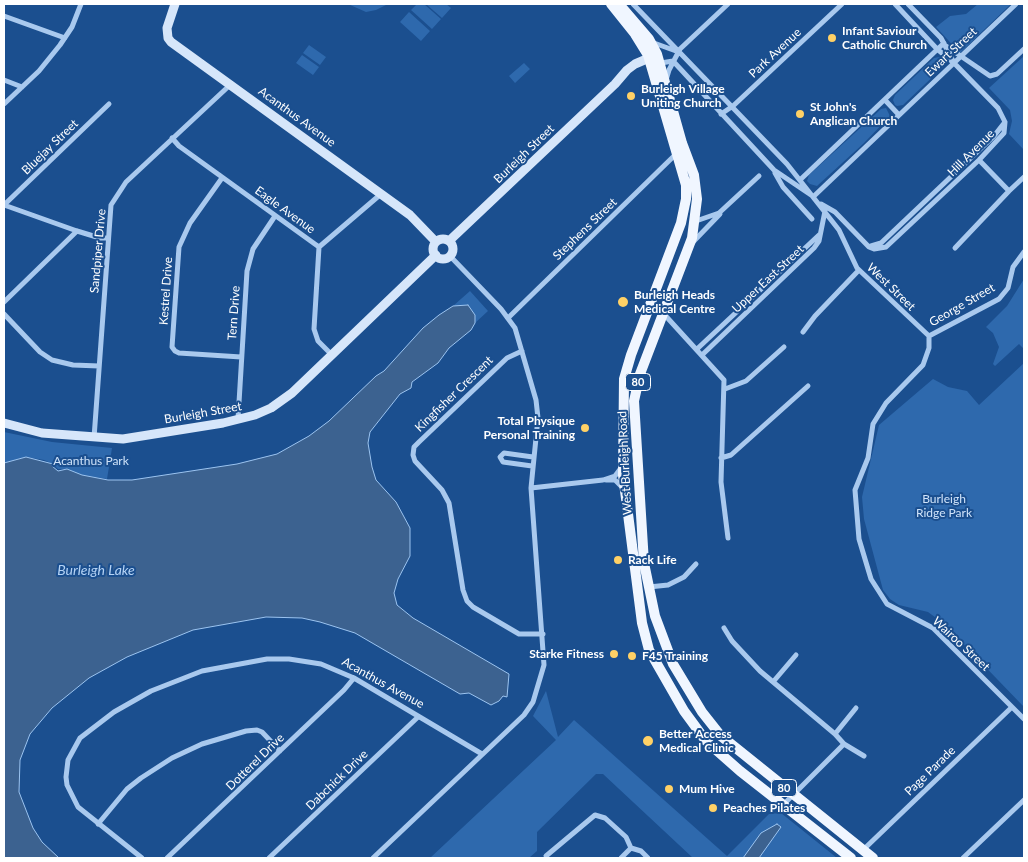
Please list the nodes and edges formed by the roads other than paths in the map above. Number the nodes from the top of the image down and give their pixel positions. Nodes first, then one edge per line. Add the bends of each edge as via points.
1 (81, 4) edge
2 (175, 4) edge
3 (611, 4) edge
4 (620, 4) edge
5 (633, 4) edge
6 (728, 4) edge
7 (842, 4) edge
8 (894, 4) edge
9 (908, 4) edge
10 (1016, 4) edge
11 (4, 16) edge
12 (65, 38) junction
13 (645, 41) junction
14 (945, 44) junction
15 (937, 49) junction
16 (1024, 49) edge
17 (677, 51) junction
18 (961, 56) junction
19 (655, 61) junction
20 (674, 61) junction
21 (690, 63) junction
22 (954, 63) junction
23 (627, 70) junction
24 (682, 70) junction
25 (4, 80) edge
26 (666, 82) junction
27 (230, 84) junction
28 (615, 84) junction
29 (22, 87) junction
30 (885, 100) junction
31 (4, 104) edge
32 (109, 104) dead end
33 (733, 106) junction
34 (721, 114) junction
35 (899, 115) junction
36 (1005, 122) junction
37 (172, 138) junction
38 (676, 154) junction
39 (979, 160) junction
40 (774, 170) junction
41 (759, 176) dead end
42 (799, 177) junction
43 (1024, 177) edge
44 (222, 178) junction
45 (786, 180) junction
46 (800, 188) junction
47 (1008, 191) junction
48 (381, 194) junction
49 (813, 197) junction
50 (820, 204) junction
51 (4, 205) edge
52 (723, 210) junction
53 (825, 211) junction
54 (275, 216) junction
55 (812, 219) dead end
56 (696, 221) junction
57 (77, 231) junction
58 (819, 234) junction
59 (108, 238) junction
60 (450, 241) junction
61 (436, 242) junction
62 (864, 243) junction
63 (319, 247) junction
64 (689, 247) junction
65 (955, 248) dead end
66 (1024, 252) edge
67 (436, 255) junction
68 (450, 256) junction
69 (859, 270) junction
70 (659, 281) junction
71 (4, 302) edge
72 (662, 313) junction
73 (4, 314) edge
74 (508, 318) junction
75 (804, 332) dead end
76 (929, 336) junction
77 (784, 347) dead end
78 (697, 349) junction
79 (522, 351) junction
80 (702, 355) junction
81 (332, 356) junction
82 (241, 357) junction
83 (99, 366) junction
84 (808, 386) dead end
85 (726, 389) junction
86 (238, 420) junction
87 (4, 423) edge
88 (94, 438) junction
89 (534, 457) junction
90 (721, 458) junction
91 (622, 464) junction
92 (532, 466) junction
93 (859, 478) joint
94 (603, 480) junction
95 (531, 488) junction
96 (625, 492) junction
97 (728, 538) dead end
98 (696, 564) dead end
99 (648, 588) junction
100 (724, 628) dead end
101 (543, 634) junction
102 (796, 655) dead end
103 (354, 678) junction
104 (774, 682) junction
105 (1012, 707) junction
106 (856, 708) dead end
107 (418, 716) junction
108 (1024, 718) edge
109 (835, 734) junction
110 (844, 744) junction
111 (280, 751) junction
112 (482, 754) junction
113 (864, 756) dead end
114 (793, 795) junction
115 (1024, 800) edge
116 (784, 805) junction
117 (98, 824) junction
118 (631, 848) junction
119 (862, 850) junction
120 (546, 856) dead end
121 (142, 858) edge
122 (167, 858) edge
123 (269, 858) edge
124 (373, 858) edge
125 (621, 858) edge
126 (648, 858) edge
127 (851, 858) edge
128 (873, 858) edge
129 (963, 858) edge

1 - 12 street
2 - 27 street, Acanthus Avenue via 167,28 168,38
3 - 13 main road, West Burleigh Road / 80
4 - 13 main road, West Burleigh Road / 80
5 - 17 street, West Street
6 - 17 street
7 - 33 street, Park Avenue
8 - 15 street
9 - 14 street
10 - 18 street, Ewart Street
11 - 12 street
12 - 29 street
13 - 17 street, West Street
13 - 19 main road, West Burleigh Road / 80
13 - 23 street via 639,56
14 - 15 street, Ewart Street
14 - 18 street
14 - 22 street
15 - 22 street
15 - 30 street, Ewart Street
16 - 18 street via 993,76 986,75
17 - 19 street
17 - 20 street
17 - 21 street, West Street
18 - 22 street, Ewart Street
19 - 20 street
19 - 23 street, Burleigh Street via 635,64
19 - 26 main road, West Burleigh Road / 80
19 - 28 street, Burleigh Street via 634,70
19 - 38 main road, West Burleigh Road / 80
20 - 24 street, West Street
20 - 26 street
21 - 24 street
21 - 33 street, West Street
22 - 35 street, Ewart Street
22 - 36 street via 998,108
23 - 28 street, Burleigh Street
24 - 34 street, West Street
25 - 29 street
26 - 56 main road, West Burleigh Road / 80 via 696,183
27 - 37 street, Sandpiper Drive
27 - 48 street, Acanthus Avenue
28 - 60 street, Burleigh Street
29 - 31 street
30 - 35 street
30 - 42 street, Ewart Street
32 - 51 street, Bluejay Street
33 - 34 street, Park Avenue
33 - 42 street, West Street
34 - 40 street, West Street
35 - 49 street, Ewart Street
36 - 39 street, Hill Avenue via 1002,137
36 - 62 street, Hill Avenue via 881,243 874,246
37 - 44 street, Eagle Avenue
37 - 59 street, Sandpiper Drive via 118,192 112,205
38 - 70 main road, West Burleigh Road / 80 via 685,180 686,198 681,223
38 - 74 street, Stephens Street
39 - 47 street
39 - 62 street, Hill Avenue via 888,246 873,249
40 - 45 street, West Street
40 - 55 street via 783,187
41 - 52 street
42 - 45 street, Ewart Street
42 - 46 street
42 - 49 street, West Street
43 - 47 street
44 - 54 street, Eagle Avenue
44 - 82 street, Kestrel Drive via 190,223 179,247 172,347 179,353
45 - 46 street, West Street
46 - 49 street, West Street
47 - 65 street
48 - 61 street, Acanthus Avenue via 410,215
48 - 63 street
49 - 50 street, West Street
50 - 53 street, West Street
50 - 62 street via 835,212
51 - 57 street
52 - 56 street
52 - 64 street
53 - 58 street, Upper East Street
53 - 69 street, West Street via 841,233
54 - 63 street, Eagle Avenue
54 - 82 street, Tern Drive via 256,242 250,257
56 - 64 main road, West Burleigh Road / 80
56 - 70 main road via 685,226
57 - 59 street
57 - 71 street
58 - 78 street, Upper East Street
58 - 80 street, Upper East Street via 812,251
59 - 83 street, Sandpiper Drive
60 - 61 street
60 - 68 street via 453,250
61 - 67 street
63 - 81 street, Eagle Avenue via 314,329 318,341
64 - 72 main road, West Burleigh Road / 80
66 - 76 street, George Street via 1013,267 1008,288 999,299
67 - 68 street via 442,258
67 - 81 street, Burleigh Street
68 - 74 street
69 - 75 street
69 - 76 street, West Street
70 - 91 main road, West Burleigh Road / 80 via 626,368
72 - 78 street
72 - 99 main road, West Burleigh Road / 80 via 636,387 634,410
73 - 83 street via 40,352 52,360 73,366
74 - 79 street via 515,328
76 - 93 street, George Street via 923,365 875,418 868,458
77 - 85 street via 746,381
78 - 80 street
79 - 89 street via 536,400 538,418
79 - 101 street, Kingfisher Crescent via 507,358 414,447 413,455 449,503 467,601 519,634
80 - 85 street via 723,377
81 - 86 street, Burleigh Street via 283,400
82 - 86 street, Tern Drive
83 - 88 street, Sandpiper Drive
84 - 90 street via 731,455
85 - 90 street
86 - 88 street, Burleigh Street via 123,439
87 - 88 street, Burleigh Street via 42,433
89 - 92 street
89 - 92 street via 504,454 500,458 503,462
90 - 97 street
91 - 94 street via 616,475
91 - 96 main road, West Burleigh Road / 80
92 - 95 street
93 - 105 street, Wairoo Street via 855,501 859,539 870,578 879,596 892,608 933,628
94 - 95 street
94 - 96 street via 618,482
95 - 101 street
96 - 116 main road, West Burleigh Road / 80 via 642,623 649,650 660,673 706,741
98 - 99 street via 676,581
99 - 114 main road, West Burleigh Road / 80 via 663,642 702,712 721,736
100 - 104 street via 732,642
101 - 112 street via 544,665 533,702 517,722
102 - 104 street
103 - 107 street, Acanthus Avenue
103 - 111 street, Dotterel Drive
103 - 117 street, Acanthus Avenue via 310,662 267,658 202,671 136,699 86,733 68,760 66,777 70,793 78,807
104 - 109 street
105 - 108 street, Wairoo Street
105 - 119 street, Page Parade
106 - 109 street
107 - 112 street, Acanthus Avenue
107 - 123 street, Dabchick Drive
109 - 110 street
110 - 113 street
110 - 114 street
111 - 117 street via 257,730 202,744 140,778 126,789
111 - 122 street, Dotterel Drive
112 - 124 street
114 - 116 street
114 - 119 main road, West Burleigh Road / 80
115 - 129 street
116 - 127 main road, West Burleigh Road / 80
117 - 121 street, Acanthus Avenue
118 - 120 street via 612,824 595,815
118 - 125 street
118 - 126 street
119 - 128 main road, West Burleigh Road / 80

